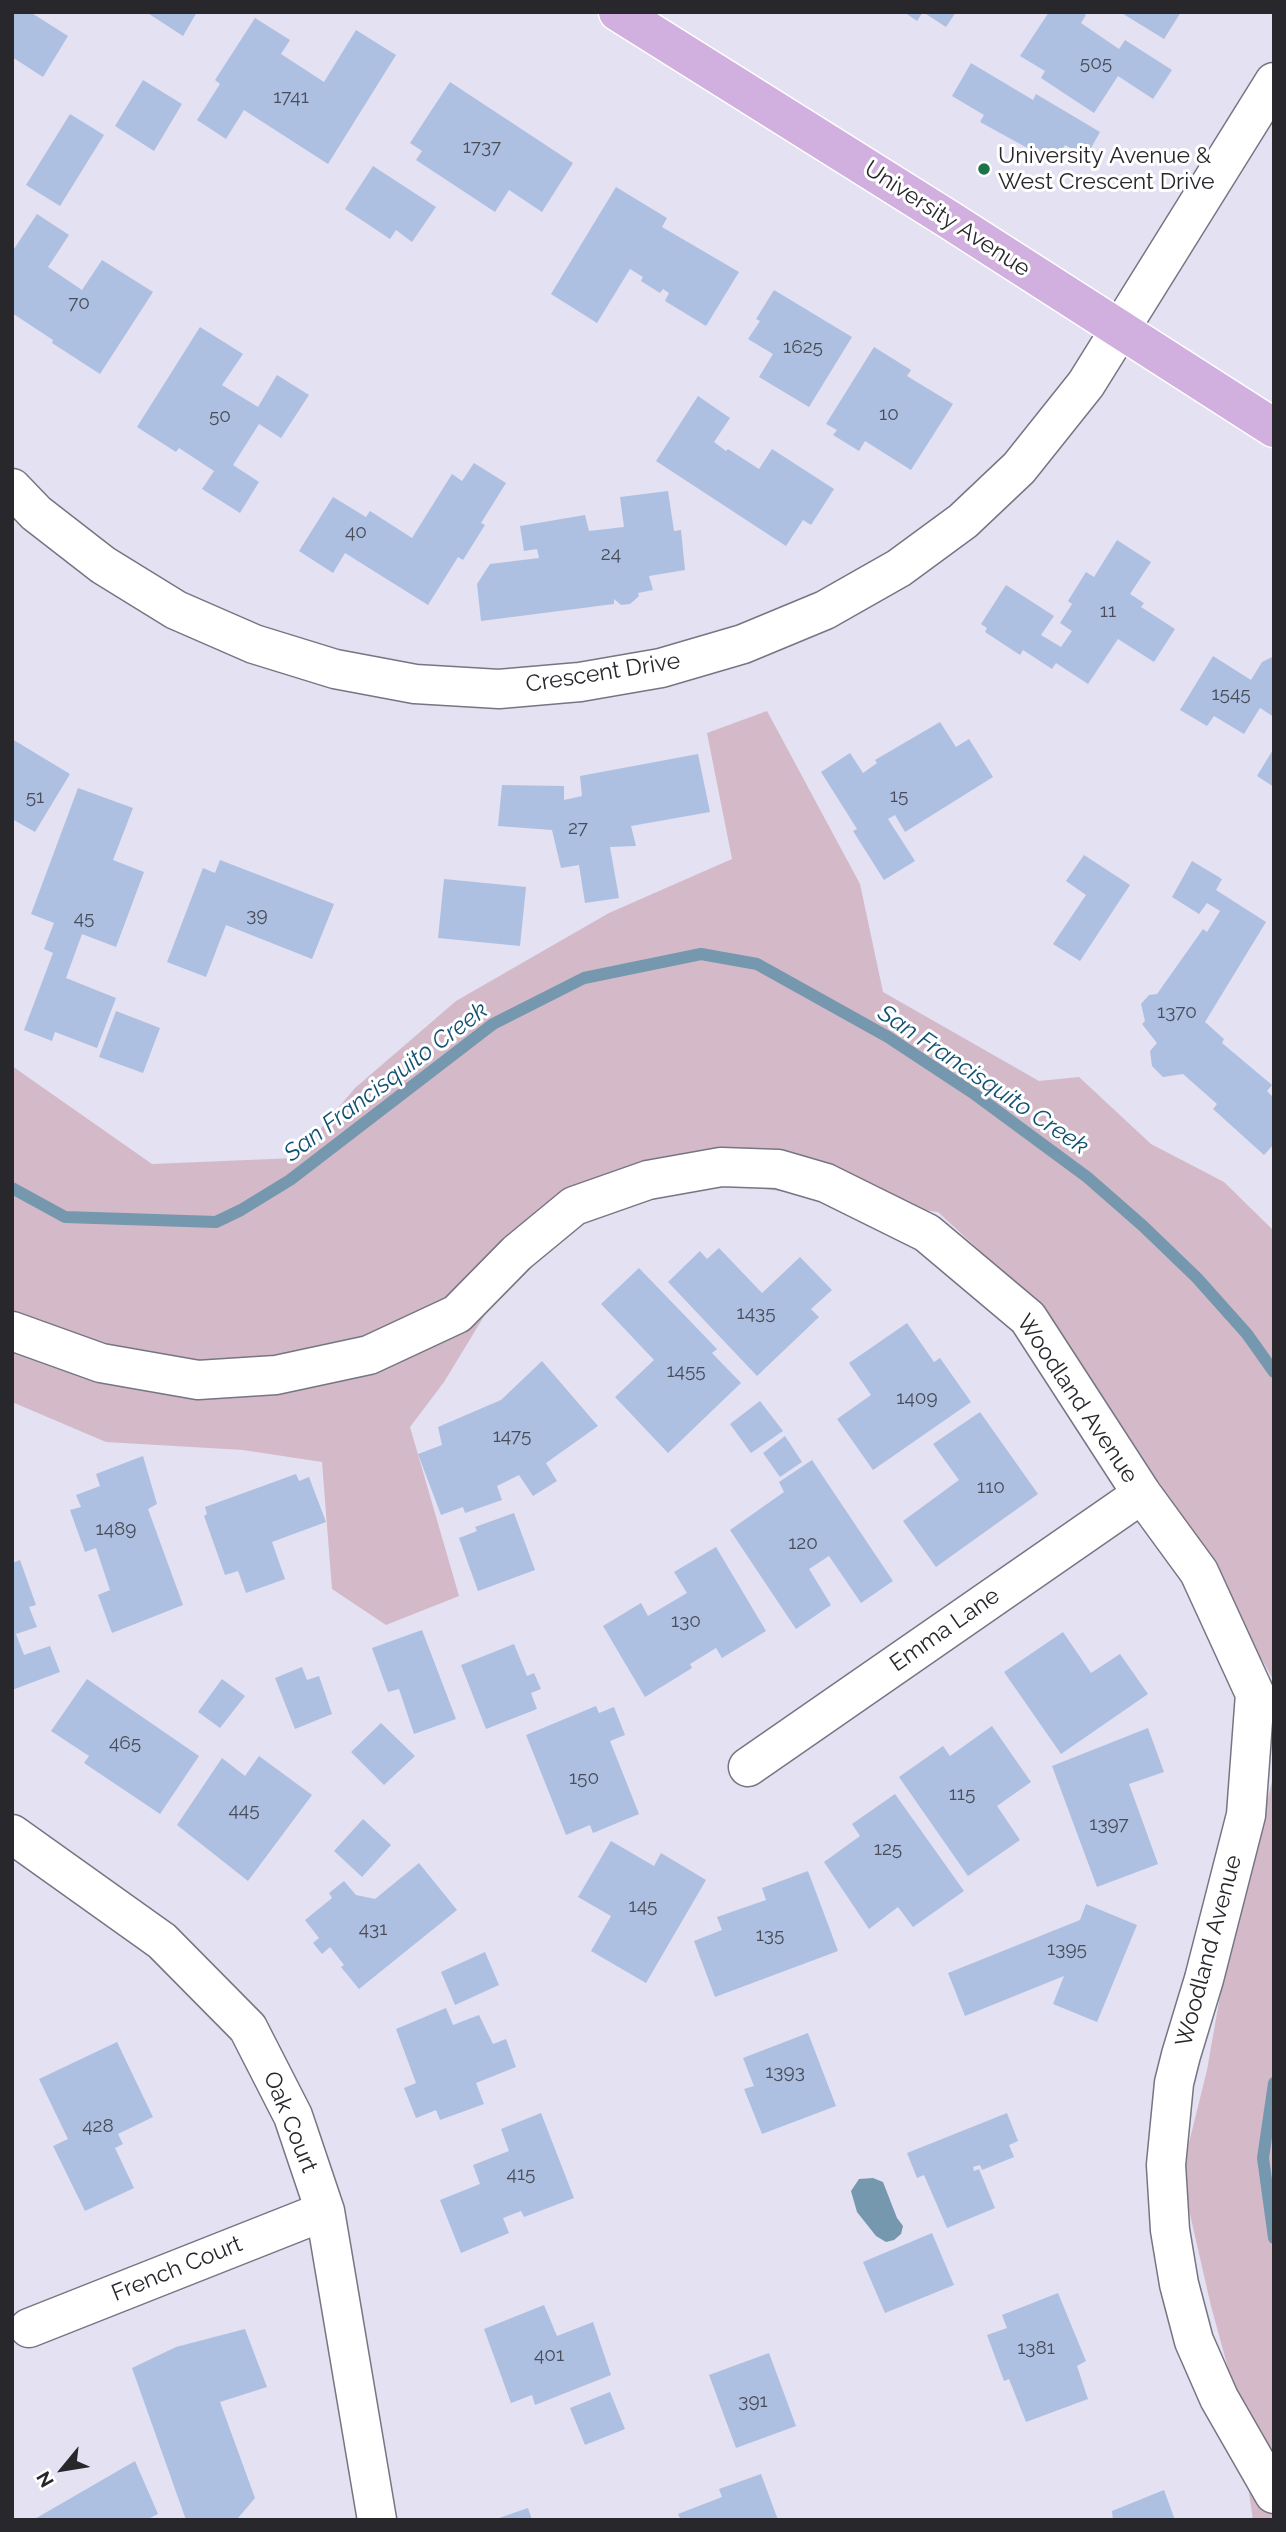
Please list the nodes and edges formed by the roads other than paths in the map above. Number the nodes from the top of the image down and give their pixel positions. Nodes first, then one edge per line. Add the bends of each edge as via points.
1 (618, 12) edge
2 (1274, 82) edge
3 (1120, 331) junction
4 (1274, 428) edge
5 (12, 488) edge
6 (12, 1331) edge
7 (1142, 1494) junction
8 (748, 1767) dead end
9 (12, 1834) edge
10 (325, 2211) junction
11 (29, 2328) dead end
12 (1274, 2494) edge
13 (377, 2520) edge

1 - 3 main road, University Avenue
2 - 3 street, Crescent Drive
3 - 4 main road, University Avenue
3 - 5 street, Crescent Drive via 1086,384 1019,468 963,521 899,568 825,610 743,644 661,668 580,682 499,689 415,684 335,668 254,644 176,610 103,565 36,513
6 - 7 street, Woodland Avenue via 102,1363 198,1380 276,1375 369,1355 457,1314 517,1253 574,1206 648,1180 721,1167 778,1169 826,1183 927,1233 1028,1318
7 - 8 street, Emma Lane
7 - 12 street, Woodland Avenue via 1199,1572 1255,1694 1246,1815 1174,2083 1166,2165 1170,2230 1194,2341 1219,2398
9 - 10 street, Oak Court via 162,1941 248,2028 293,2116
10 - 11 street, French Court
10 - 13 street, Oak Court

